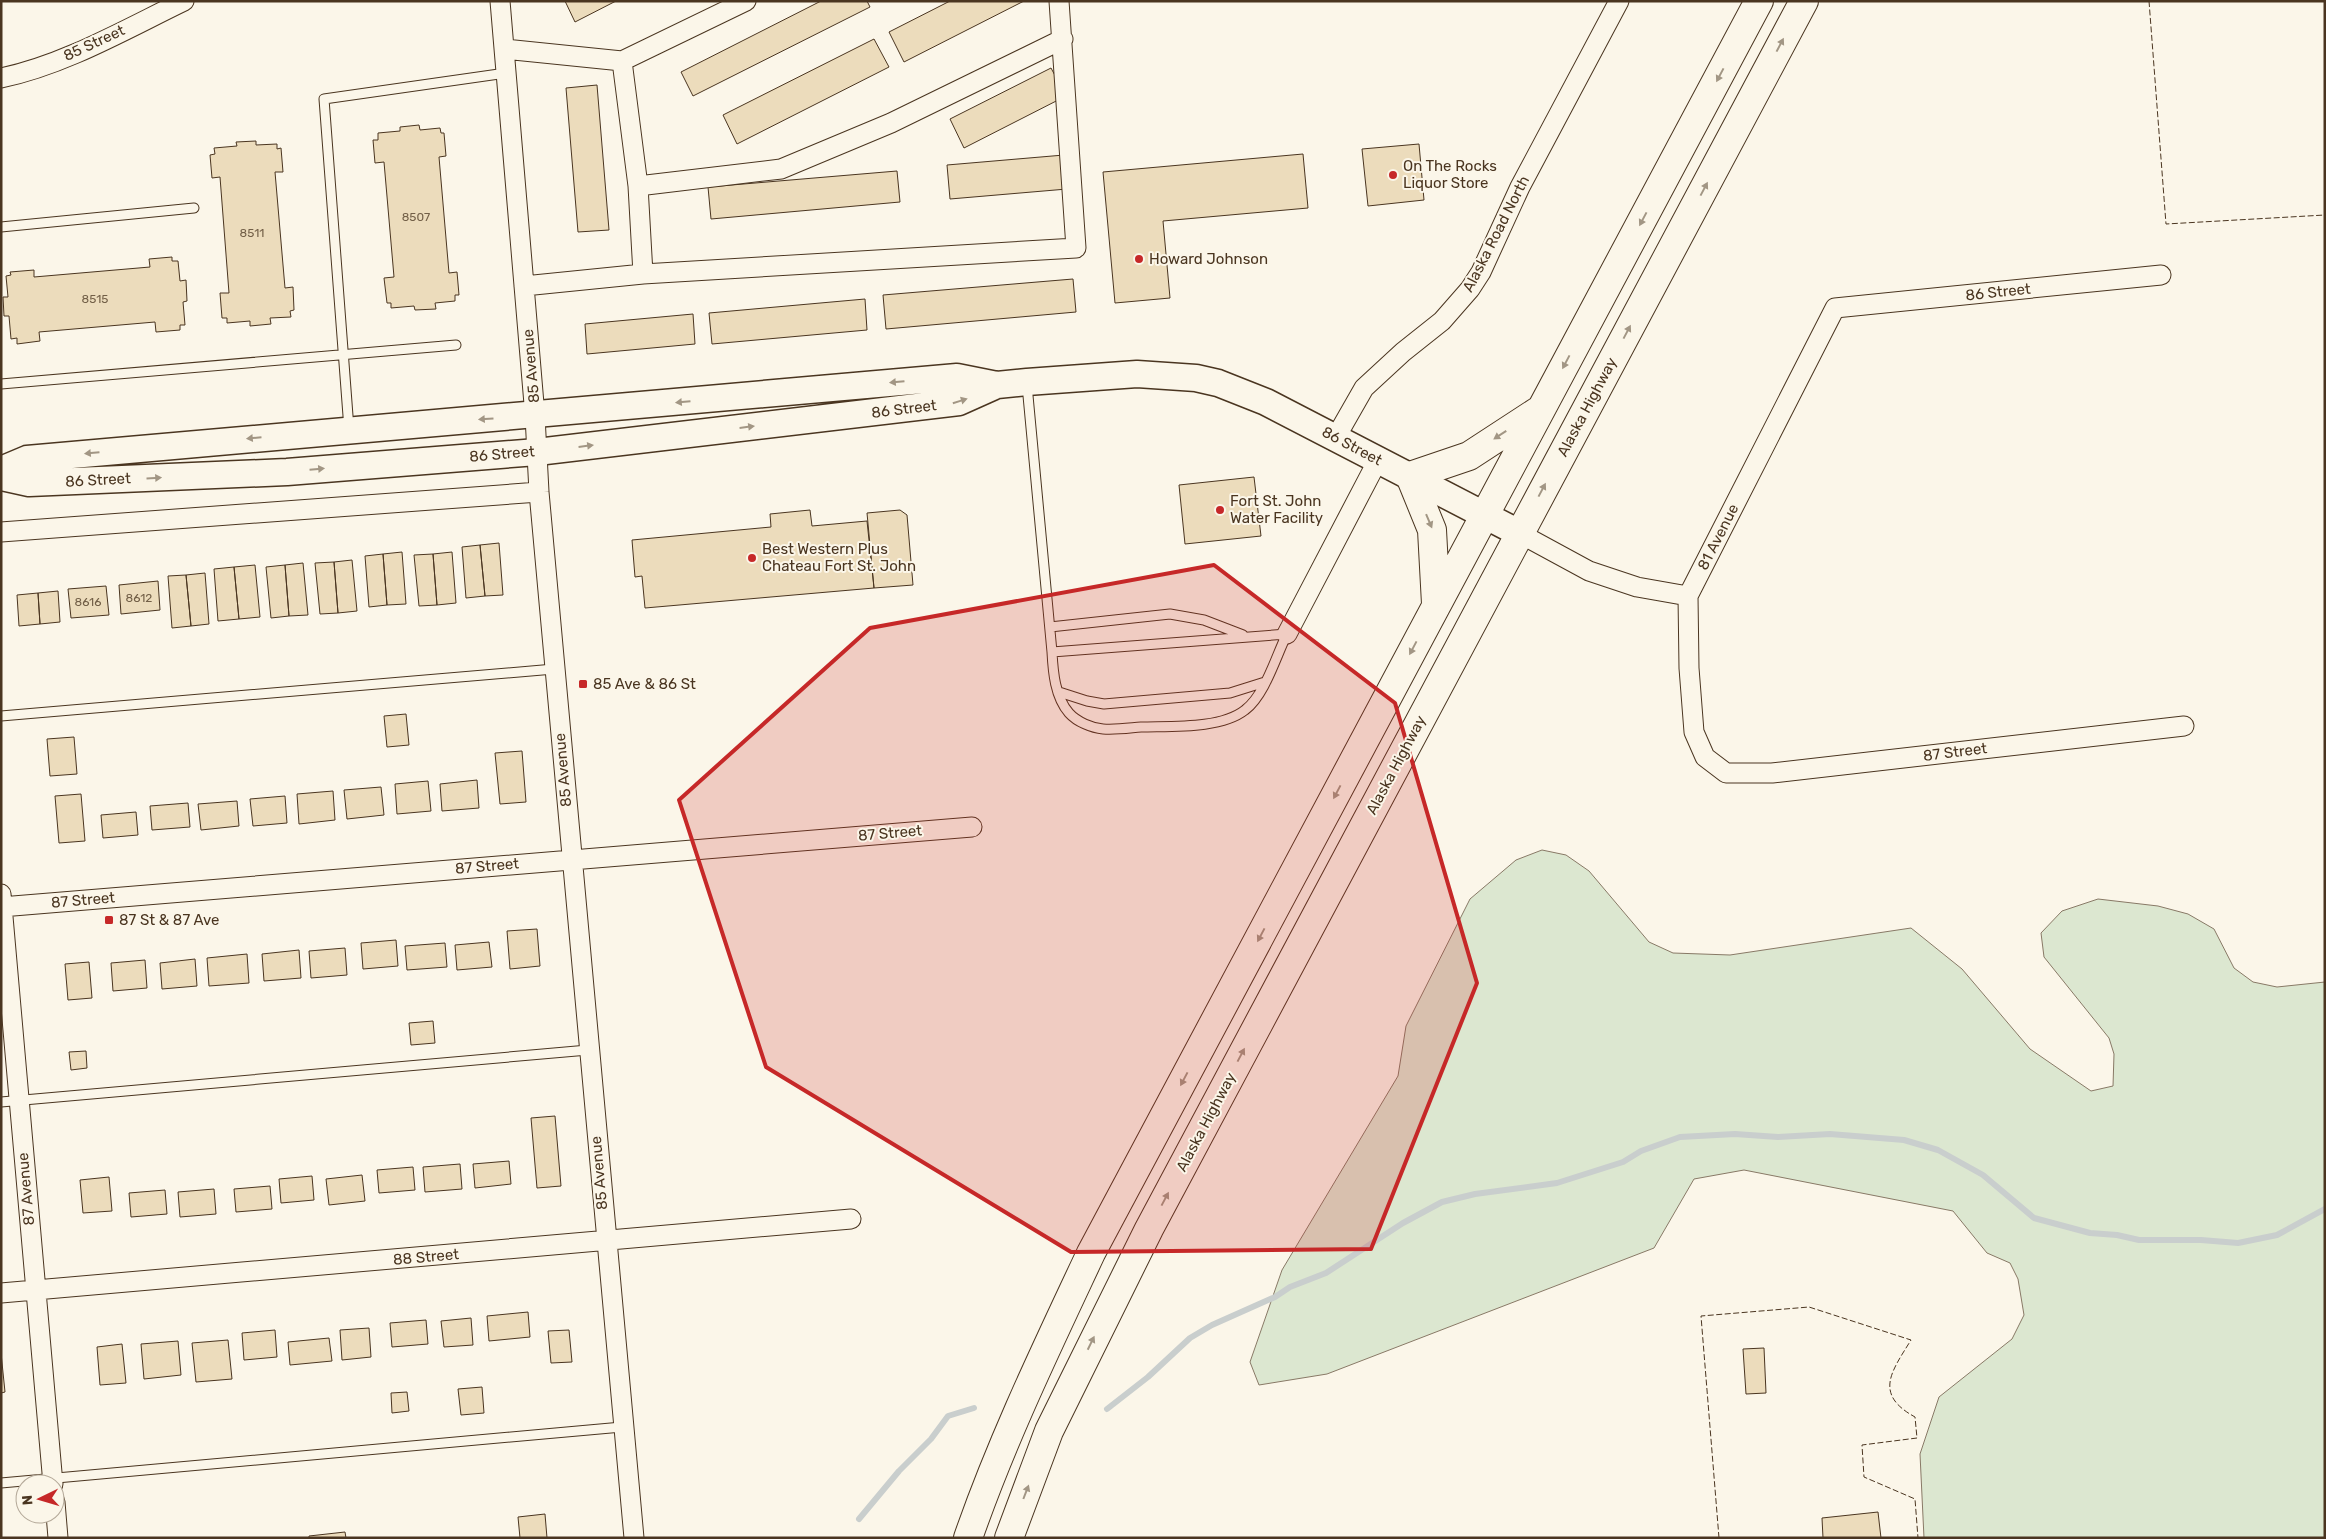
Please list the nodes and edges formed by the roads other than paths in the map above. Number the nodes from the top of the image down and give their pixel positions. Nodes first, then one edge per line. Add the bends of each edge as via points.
1 (184, 1) edge
2 (500, 1) edge
3 (746, 1) edge
4 (1059, 1) edge
5 (1619, 1) edge
6 (1759, 1) edge
7 (1804, 1) edge
8 (1063, 39) junction
9 (504, 48) junction
10 (622, 62) junction
11 (506, 73) junction
12 (1, 78) edge
13 (638, 186) junction
14 (194, 208) dead end
15 (1, 227) edge
16 (643, 274) junction
17 (2161, 275) dead end
18 (524, 286) junction
19 (1835, 308) joint
20 (456, 345) dead end
21 (344, 355) junction
22 (1026, 382) junction
23 (1, 384) edge
24 (997, 385) junction
25 (1541, 409) junction
26 (535, 416) junction
27 (349, 429) junction
28 (1336, 437) junction
29 (538, 452) junction
30 (1378, 460) junction
31 (1, 470) edge
32 (1410, 476) junction
33 (1, 478) edge
34 (539, 492) junction
35 (1484, 515) junction
36 (1, 532) edge
37 (1519, 533) junction
38 (1688, 596) junction
39 (1436, 605) junction
40 (1050, 627) junction
41 (1287, 634) junction
42 (1246, 637) junction
43 (1052, 652) junction
44 (554, 669) junction
45 (1265, 682) junction
46 (1059, 692) junction
47 (1, 716) edge
48 (2184, 726) dead end
49 (1726, 773) joint
50 (972, 827) dead end
51 (571, 859) junction
52 (2, 903) edge
53 (588, 1050) junction
54 (10, 1101) edge
55 (851, 1219) dead end
56 (605, 1241) junction
57 (36, 1290) junction
58 (1, 1293) edge
59 (622, 1427) junction
60 (52, 1474) edge
61 (65, 1480) edge
62 (15, 1482) edge
63 (1, 1483) edge
64 (57, 1524) edge
65 (58, 1538) edge
66 (634, 1538) edge
67 (968, 1538) edge
68 (1009, 1538) edge

1 - 12 street, 85 Street via 57,61
2 - 9 street, 85 Avenue
3 - 10 street
4 - 8 street
5 - 28 street, Alaska Road North via 1470,289 1442,321 1364,388
6 -> 25 highway
37 -> 7 highway, Alaska Highway
8 - 13 street via 891,123 782,169
8 - 16 street via 1076,248
9 - 10 street
9 - 11 street, 85 Avenue
10 - 13 street
11 - 18 street, 85 Avenue
11 - 21 lane via 324,99
13 - 16 street
14 - 15 lane
16 - 18 street
17 - 19 street, 86 Street
18 - 26 street, 85 Avenue
19 - 38 street, 81 Avenue
20 - 21 lane
21 - 23 lane
21 - 27 lane
22 - 24 main road, 86 Street
22 - 28 main road, 86 Street via 1137,374 1196,378 1239,390
22 - 40 lane
24 -> 26 main road, 86 Street via 957,377
29 -> 24 main road, 86 Street via 959,402
25 -> 32 highway via 1469,456
25 - 35 highway
26 -> 27 main road, 86 Street
26 - 29 street, 85 Avenue
27 -> 31 main road, 86 Street via 26,459
28 - 30 main road, 86 Street
33 -> 29 main road, 86 Street via 29,483 287,472
29 - 34 street, 85 Avenue
30 - 32 main road, 86 Street
30 - 41 street
32 - 35 main road, 86 Street
32 -> 39 highway via 1432,530
34 - 36 street
34 - 44 street, 85 Avenue
35 - 37 main road, 86 Street
35 - 39 highway
37 - 38 street, 86 Street via 1589,571 1638,587
68 -> 37 highway, Alaska Highway via 1049,1431 1148,1229
38 - 49 street, 81 Avenue via 1694,732 1705,757
39 -> 67 highway via 1092,1253 1031,1379 989,1478
40 - 42 lane via 1170,614 1204,620
40 - 43 lane
41 - 42 lane
41 - 45 lane
42 - 43 lane
43 - 46 lane via 1053,673
44 - 47 lane
44 - 51 street, 85 Avenue
45 - 46 lane via 1230,693 1104,704
45 - 46 lane via 1257,699 1245,711 1214,722 1185,725 1102,729 1087,725 1070,714
48 - 49 street, 87 Street via 1772,773
50 - 51 street, 87 Street
51 - 52 street, 87 Street
51 - 53 street, 85 Avenue
52 - 54 street, 87 Avenue
53 - 54 lane
53 - 56 street, 85 Avenue
54 - 57 street, 87 Avenue
55 - 56 street, 88 Street
56 - 57 street, 88 Street
56 - 59 street, 85 Avenue
57 - 58 street, 88 Street
57 - 60 street, 87 Avenue
59 - 61 lane
59 - 66 street, 85 Avenue
62 - 63 lane
64 - 65 street

